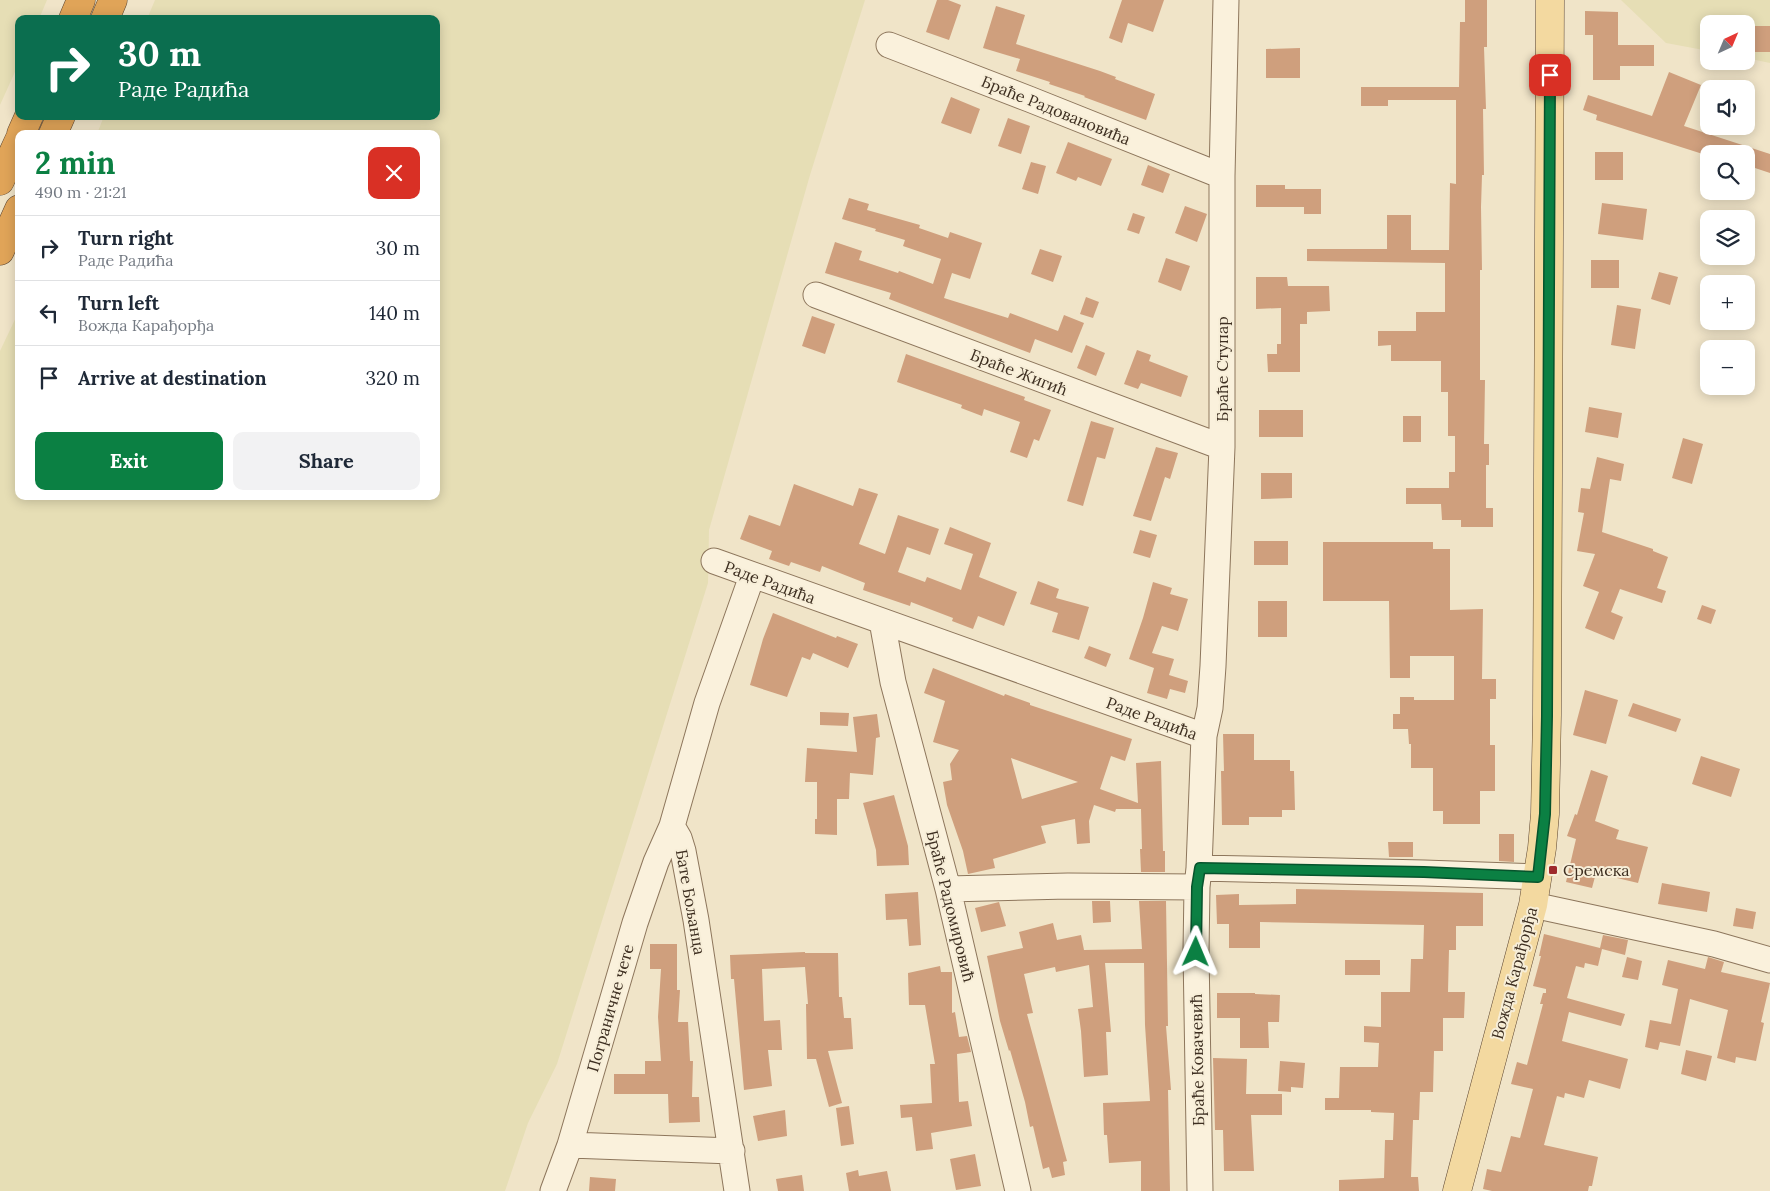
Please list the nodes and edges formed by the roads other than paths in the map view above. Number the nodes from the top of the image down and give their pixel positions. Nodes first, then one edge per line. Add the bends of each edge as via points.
1 (81, 0) edge
2 (113, 0) edge
3 (1226, 0) edge
4 (1550, 0) edge
5 (75, 15) edge
6 (107, 15) edge
7 (889, 46) dead end
8 (15, 149) edge
9 (1222, 176) junction
10 (0, 181) edge
11 (15, 218) edge
12 (0, 251) edge
13 (816, 295) dead end
14 (1222, 448) junction
15 (714, 562) dead end
16 (752, 576) junction
17 (882, 621) junction
18 (1204, 736) junction
19 (672, 826) junction
20 (1538, 877) junction
21 (1198, 878) junction
22 (948, 889) junction
23 (1532, 905) junction
24 (1770, 960) edge
25 (570, 1145) junction
26 (732, 1151) junction
27 (553, 1191) edge
28 (737, 1191) edge
29 (1018, 1191) edge
30 (1200, 1191) edge
31 (1457, 1191) edge

1 - 5 highway
2 - 6 highway
3 - 9 street, Браће Ступар
4 - 20 main road, Вожда Карађорђа via 1547,725 1545,814
7 - 9 street, Браће Радовановића
8 - 10 highway
9 - 14 street, Браће Ступар
11 - 12 highway
13 - 14 street, Браће Жигић
14 - 18 street, Браће Ступар via 1213,666
15 - 16 street, Раде Радића
16 - 17 street, Раде Радића
16 - 19 street via 707,703
17 - 18 street, Раде Радића
17 - 22 street, Браће Радомировић via 893,682
18 - 21 street, Раде Радића
19 - 25 street, Пограничне чете via 635,922
19 - 26 street, Бате Бољанца via 683,851 696,920
20 - 21 street via 1424,872
20 - 23 main road, Вожда Карађорђа
21 - 22 street
21 - 30 street, Браће Ковачевић
22 - 29 street, Браће Радомировић
23 - 24 street via 1714,944
23 - 31 main road, Вожда Карађорђа
25 - 26 street
25 - 27 street, Пограничне чете
26 - 28 street, Бате Бољанца

